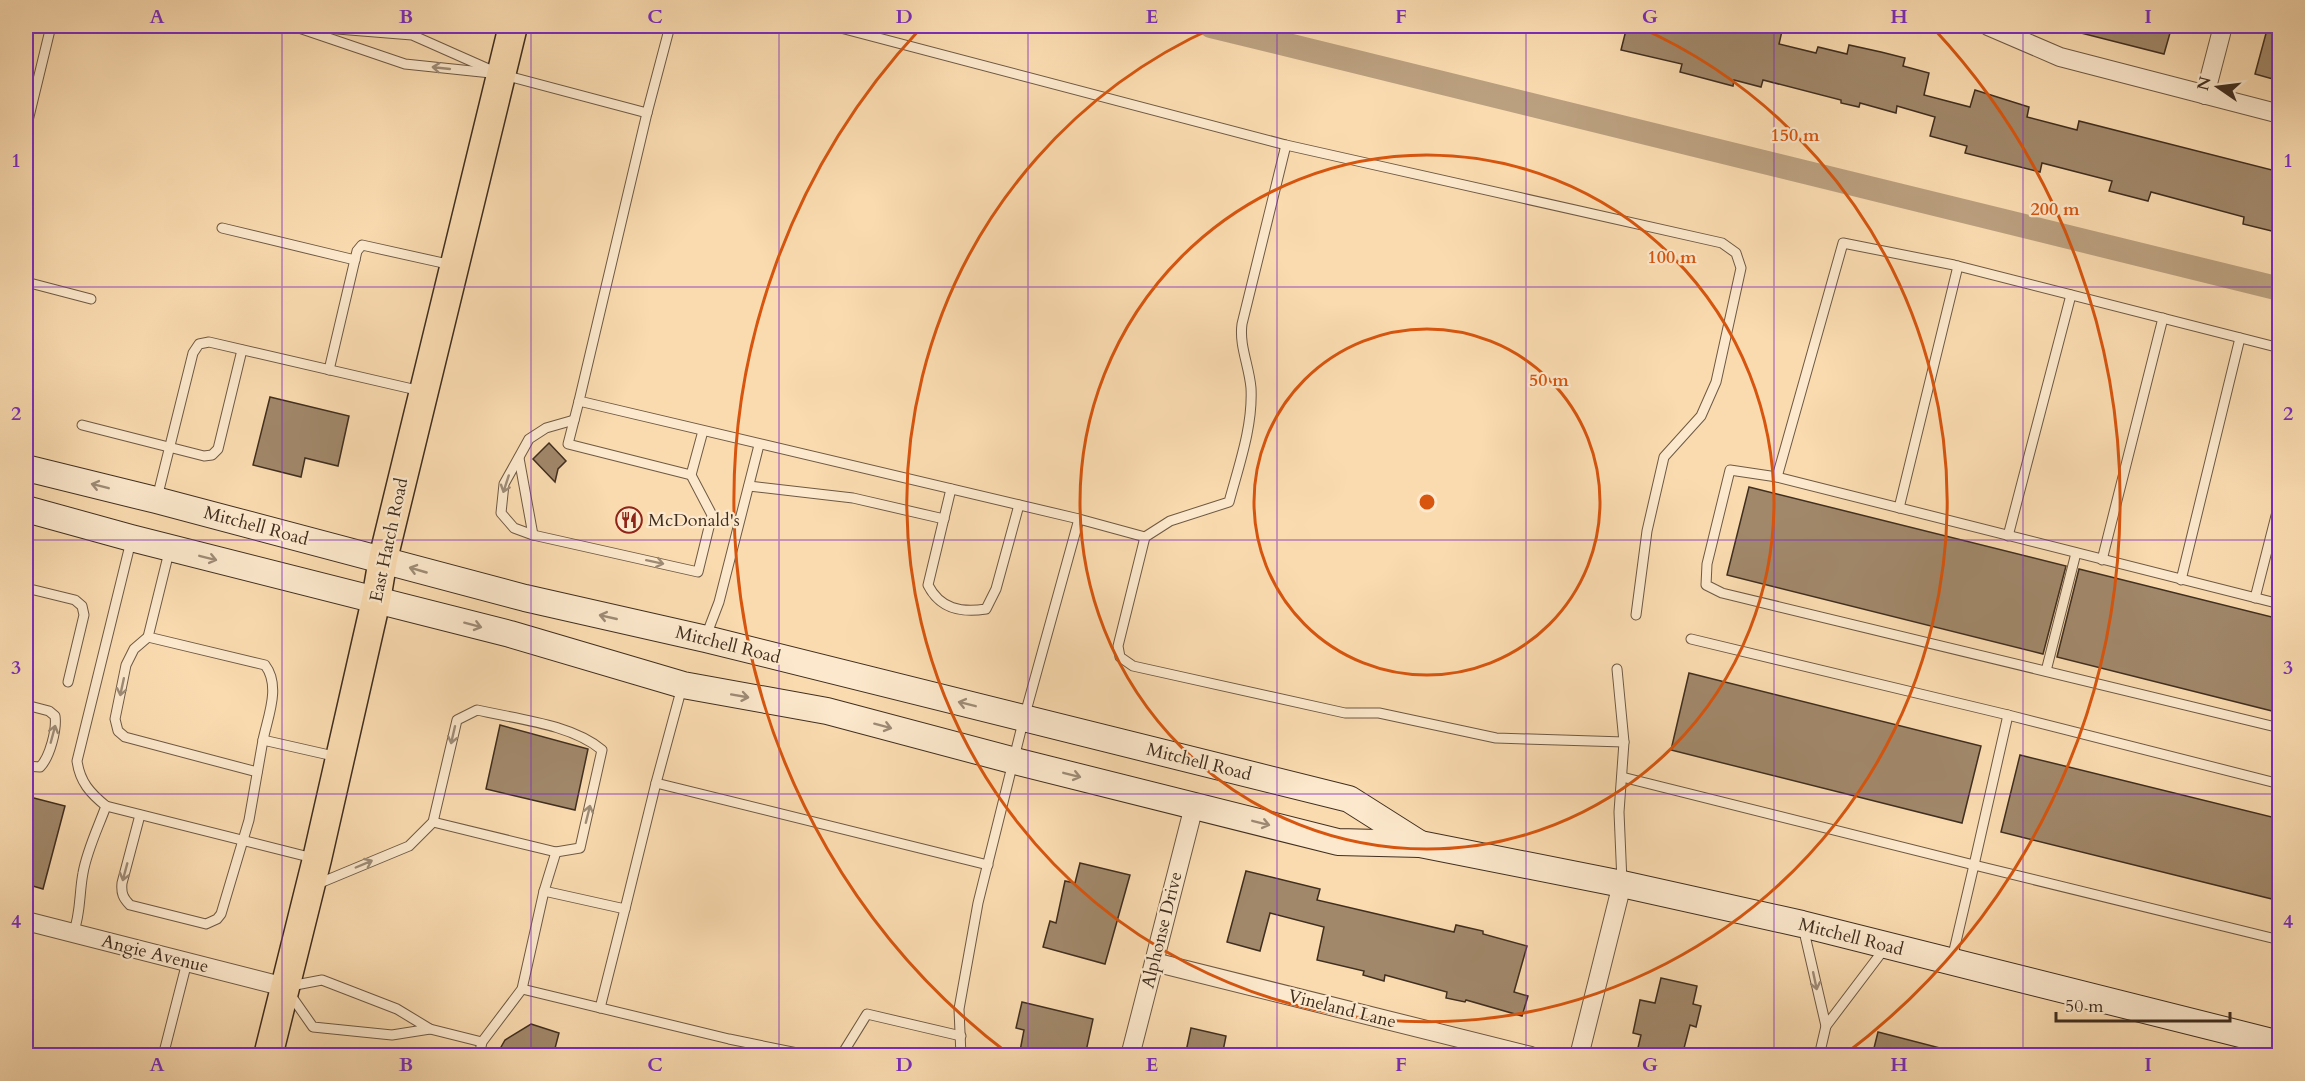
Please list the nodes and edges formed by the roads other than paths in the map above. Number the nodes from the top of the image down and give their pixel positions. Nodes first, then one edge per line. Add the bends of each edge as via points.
1 (51, 26) edge
2 (293, 26) edge
3 (300, 26) edge
4 (513, 26) edge
5 (670, 26) edge
6 (833, 26) edge
7 (1988, 26) edge
8 (2223, 26) edge
9 (500, 74) junction
10 (2205, 95) junction
11 (647, 112) junction
12 (2280, 114) edge
13 (26, 129) edge
14 (1286, 145) junction
15 (222, 228) dead end
16 (355, 260) junction
17 (453, 266) junction
18 (1958, 266) junction
19 (26, 282) edge
20 (2071, 295) junction
21 (91, 299) dead end
22 (2163, 318) junction
23 (2240, 338) junction
24 (2280, 348) edge
25 (242, 350) junction
26 (329, 370) junction
27 (423, 391) junction
28 (579, 401) junction
29 (574, 420) junction
30 (82, 425) dead end
31 (703, 431) junction
32 (759, 445) junction
33 (169, 447) junction
34 (519, 458) junction
35 (26, 468) edge
36 (692, 475) junction
37 (1777, 477) junction
38 (749, 486) junction
39 (951, 489) junction
40 (156, 500) junction
41 (2280, 500) edge
42 (1019, 505) junction
43 (1899, 508) junction
44 (26, 509) edge
45 (945, 519) junction
46 (1079, 519) junction
47 (533, 535) junction
48 (2008, 536) junction
49 (1145, 537) junction
50 (131, 538) junction
51 (170, 548) junction
52 (2076, 553) junction
53 (383, 560) junction
54 (2102, 560) junction
55 (2181, 580) junction
56 (26, 588) edge
57 (2255, 598) junction
58 (376, 600) junction
59 (2280, 604) edge
60 (1636, 615) dead end
61 (148, 637) junction
62 (706, 639) junction
63 (1691, 639) dead end
64 (1617, 669) dead end
65 (2046, 671) junction
66 (68, 682) dead end
67 (682, 685) junction
68 (26, 705) edge
69 (2008, 716) junction
70 (1024, 718) junction
71 (2280, 728) edge
72 (263, 740) junction
73 (1624, 742) junction
74 (340, 758) junction
75 (1014, 761) junction
76 (26, 766) edge
77 (257, 771) junction
78 (1622, 777) junction
79 (656, 783) junction
80 (2280, 784) edge
81 (106, 806) junction
82 (1194, 806) junction
83 (140, 815) junction
84 (433, 822) junction
85 (243, 841) junction
86 (1420, 844) junction
87 (556, 852) junction
88 (317, 859) junction
89 (988, 865) junction
90 (1974, 865) junction
91 (1622, 884) junction
92 (310, 887) junction
93 (544, 891) junction
94 (625, 909) junction
95 (26, 921) edge
96 (1802, 924) junction
97 (73, 934) junction
98 (2280, 940) edge
99 (1887, 945) junction
100 (187, 962) junction
101 (1154, 962) junction
102 (1951, 962) junction
103 (285, 987) junction
104 (522, 989) junction
105 (600, 1008) junction
106 (1826, 1026) junction
107 (430, 1029) junction
108 (961, 1036) junction
109 (482, 1042) junction
110 (2277, 1043) edge
111 (163, 1056) edge
112 (268, 1056) edge
113 (479, 1056) edge
114 (812, 1056) edge
115 (841, 1056) edge
116 (961, 1056) edge
117 (1130, 1056) edge
118 (1531, 1056) edge
119 (1579, 1056) edge
120 (1819, 1056) edge

1 - 13 lane
9 -> 2 lane via 405,64
3 - 9 lane via 412,35
4 - 9 main road, East Hatch Road
5 - 11 lane
6 - 14 lane
7 - 10 street via 2060,57
8 - 10 street
9 - 11 lane
9 - 17 main road, East Hatch Road
10 - 12 street
11 - 28 lane
14 - 49 lane via 1242,324 1240,340 1251,384 1251,405 1229,502 1170,521
14 - 60 lane via 1722,243 1736,252 1741,268 1716,382 1701,416 1664,457 1647,531
15 - 16 lane
16 - 17 lane via 362,245 368,245
16 - 26 lane
17 - 27 main road, East Hatch Road
18 - 20 lane
18 - 37 lane via 1843,243
18 - 43 lane
19 - 21 lane
20 - 22 lane
20 - 48 lane
22 - 23 lane
22 - 54 lane
23 - 24 lane
23 - 55 lane
25 - 26 lane
25 - 33 lane via 209,342 198,344
25 - 33 lane via 218,449 204,456
26 - 27 lane
27 - 53 main road, East Hatch Road
28 - 29 lane
28 - 31 lane
29 - 34 lane via 546,428 529,439
29 - 36 lane via 568,444
30 - 33 lane
31 - 32 lane
31 - 36 lane
32 - 38 lane
32 - 39 lane
33 - 40 lane
34 - 47 lane
34 -> 47 lane via 504,484 501,513 514,528
40 -> 35 main road, Mitchell Road
47 -> 36 lane via 698,572 712,515
37 - 43 lane
37 - 65 lane via 1730,470 1707,564 1706,585 1722,593
38 - 45 lane via 853,498
38 - 62 lane
39 - 42 lane
39 - 45 lane
40 - 53 main road, Mitchell Road
41 - 57 lane
42 - 45 lane via 996,589 986,609 969,611 945,605 934,597 928,585
42 - 46 lane
43 - 48 lane
44 - 50 main road, Mitchell Road
46 - 49 lane
46 - 70 lane
48 - 52 lane
49 - 73 lane via 1118,646 1120,657 1133,666 1345,713 1378,713 1496,738
50 - 51 main road, Mitchell Road
50 - 81 lane via 77,761 84,785
51 -> 58 main road, Mitchell Road
51 - 61 lane
52 - 54 lane
52 - 65 lane
53 - 58 main road, East Hatch Road
62 -> 53 main road, Mitchell Road via 525,598
54 - 55 lane
55 - 57 lane
56 - 66 lane via 75,600 82,606 84,615
57 - 59 lane
58 -> 67 main road, Mitchell Road via 510,634
58 - 74 main road, East Hatch Road
61 - 72 lane via 265,665 274,685
61 -> 77 lane via 134,649 126,665 115,719 118,731 125,737
70 -> 62 main road, Mitchell Road
63 - 69 lane
64 - 73 lane
65 - 71 lane
67 -> 75 main road, Mitchell Road via 827,711
67 - 79 lane
76 -> 68 lane via 40,767 45,762 56,723 49,711
69 - 80 lane
69 - 90 lane
70 - 75 lane
70 - 86 main road, Mitchell Road via 1349,799
72 - 74 lane
72 - 77 lane
73 - 78 lane
74 - 88 main road, East Hatch Road
75 -> 82 main road, Mitchell Road
75 - 89 lane
77 - 85 lane
78 - 90 lane
78 - 91 lane via 1618,812
79 - 89 lane
79 - 94 lane
81 - 83 lane
81 - 97 lane via 88,853
82 -> 86 main road, Mitchell Road via 1338,842
82 - 101 street, Alphonse Drive
83 - 85 lane
83 -> 85 lane via 121,891 130,905 206,924 217,919
84 - 87 lane
87 -> 84 lane via 580,848 602,750 590,740 558,729 477,710 457,720
92 -> 84 lane via 409,846
85 - 88 lane
86 - 91 main road, Mitchell Road
87 - 93 lane
88 - 92 main road, East Hatch Road
89 - 108 lane via 959,1009
90 - 98 lane
90 - 102 lane
91 - 96 main road, Mitchell Road
91 - 119 street
92 - 103 main road, East Hatch Road
93 - 94 lane
93 - 104 lane
94 - 105 lane
95 - 97 street, Angie Avenue
96 - 99 main road, Mitchell Road
96 -> 106 lane
97 - 100 street, Angie Avenue
99 - 102 main road, Mitchell Road
99 - 106 lane
100 - 103 street, Angie Avenue
100 - 111 lane
101 - 117 street, Alphonse Drive
101 - 118 street, Vineland Lane
102 - 110 main road, Mitchell Road
103 - 107 lane via 322,980 397,1009
103 - 107 lane via 314,1027 392,1035
103 - 112 main road, East Hatch Road
104 - 105 lane
104 - 109 lane
105 - 114 lane
106 - 120 lane
107 - 109 lane
108 - 115 lane via 867,1014
108 - 116 lane
109 - 113 lane

